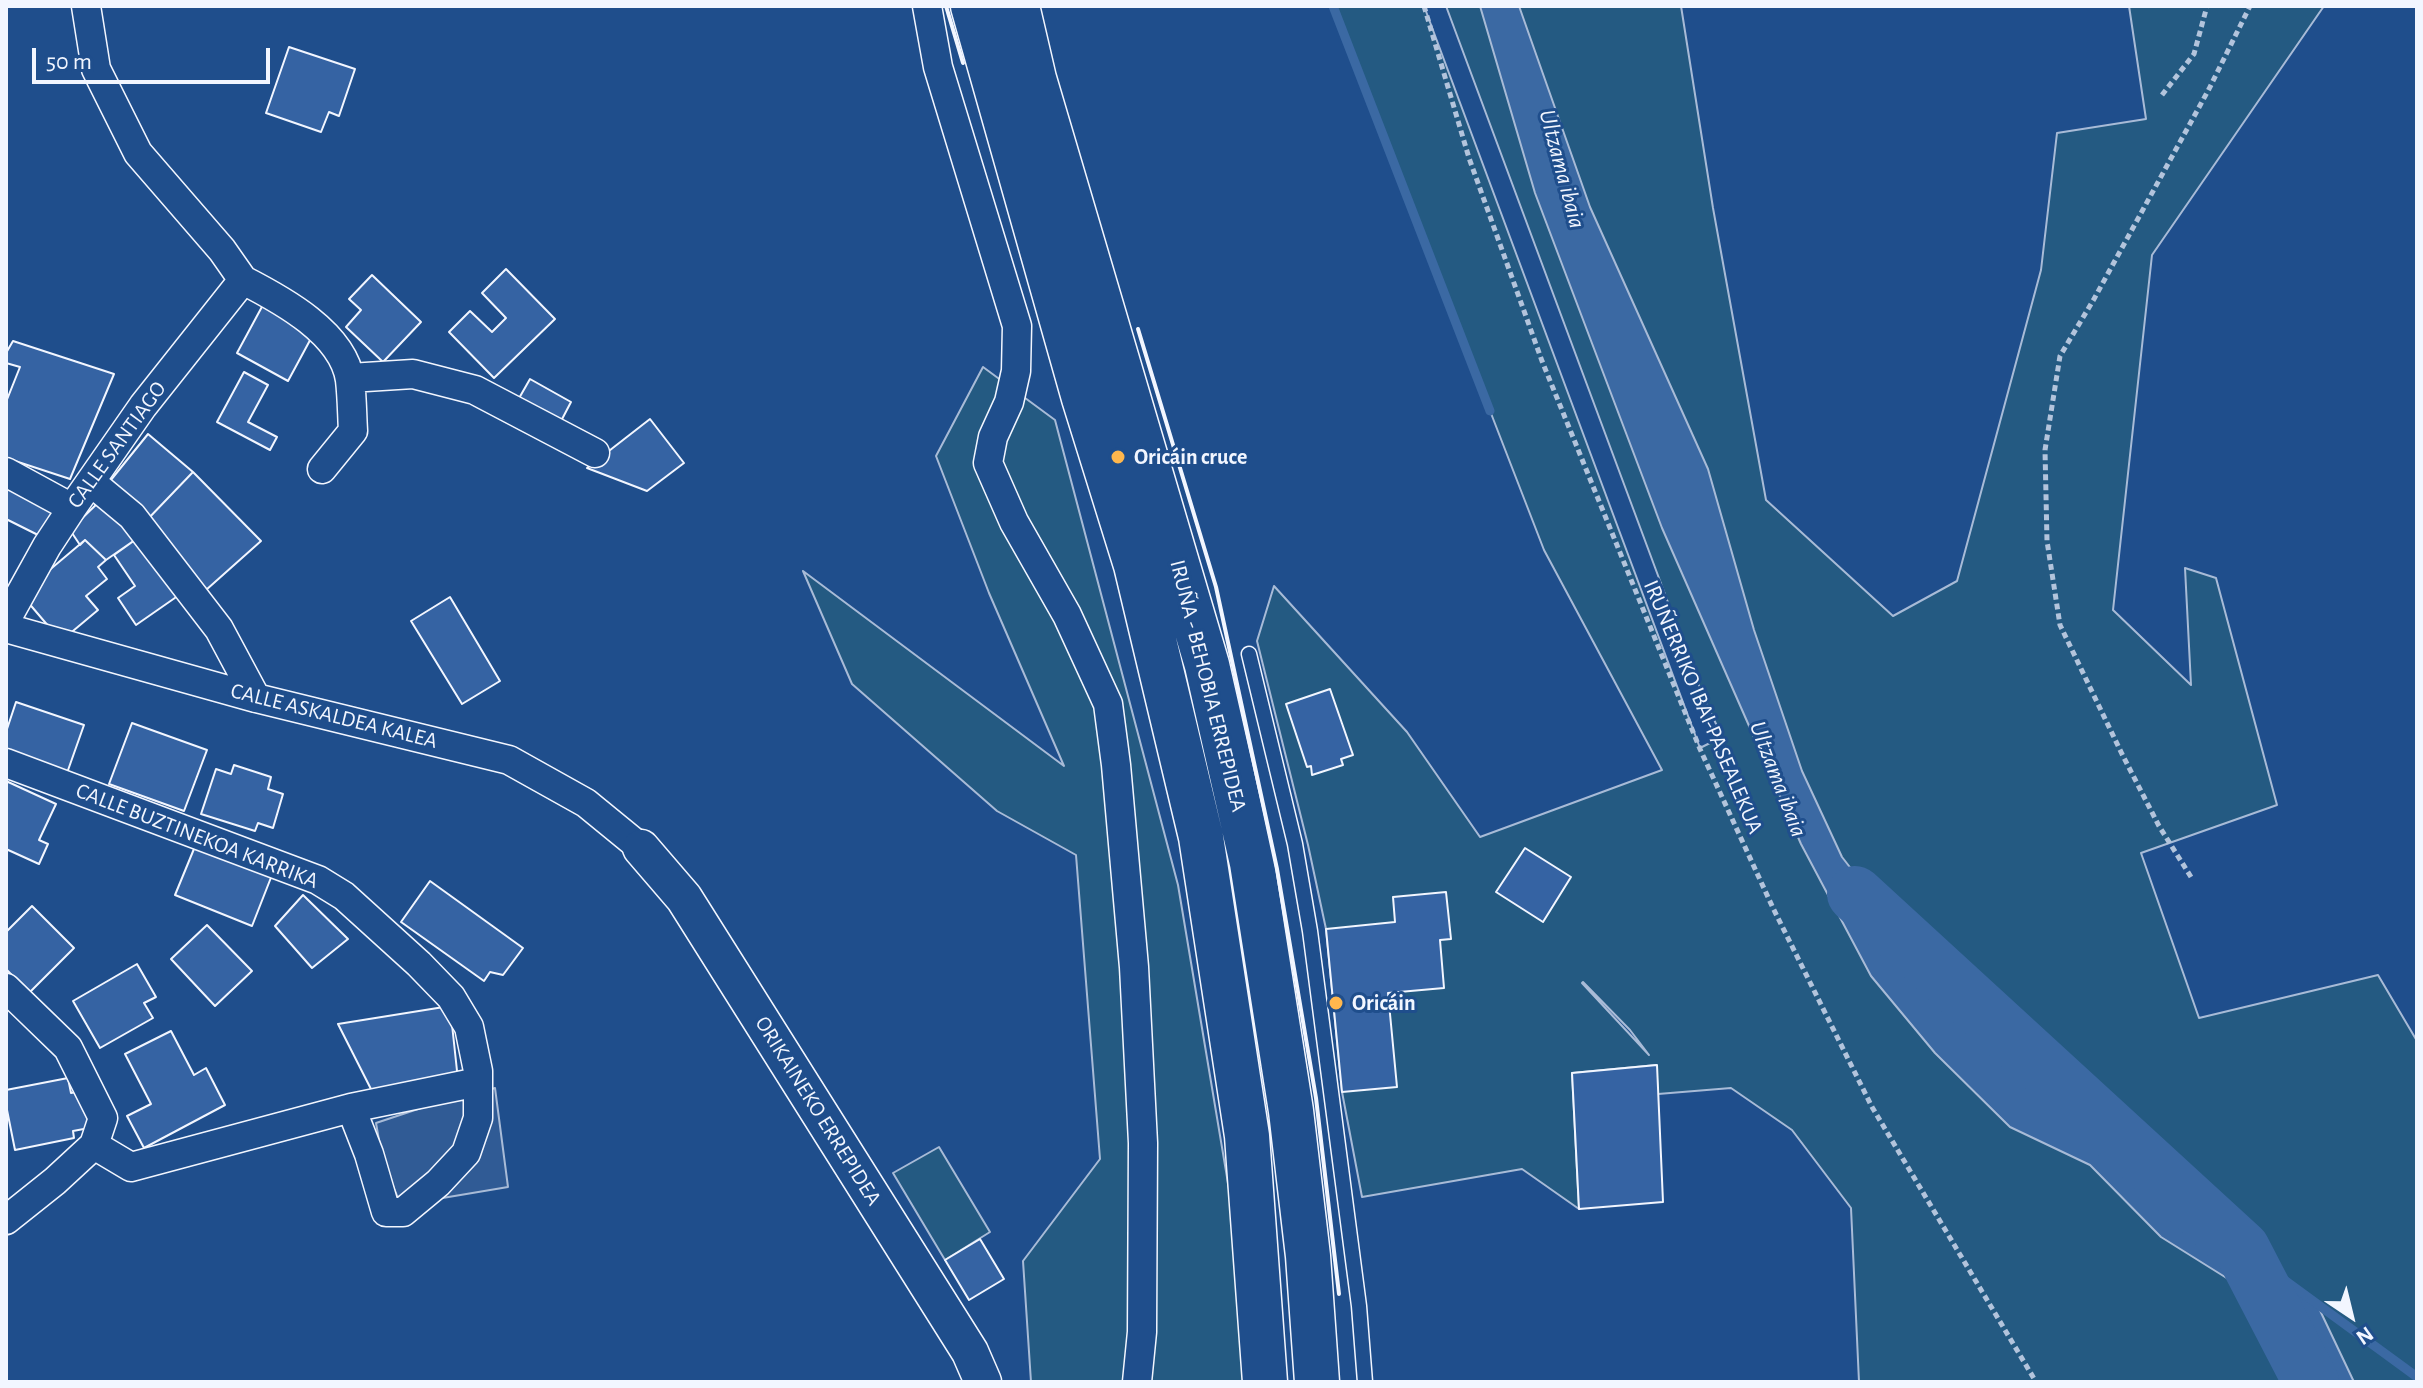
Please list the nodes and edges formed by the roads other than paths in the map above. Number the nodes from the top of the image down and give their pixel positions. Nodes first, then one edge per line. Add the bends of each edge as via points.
1 (86, 6) edge
2 (927, 6) edge
3 (973, 6) edge
4 (1017, 6) edge
5 (243, 280) junction
6 (350, 378) junction
7 (595, 453) dead end
8 (322, 469) dead end
9 (6, 472) edge
10 (91, 482) junction
11 (72, 508) junction
12 (6, 620) edge
13 (6, 628) edge
14 (1249, 654) dead end
15 (256, 698) junction
16 (6, 763) edge
17 (641, 848) joint
18 (6, 988) edge
19 (478, 1082) junction
20 (351, 1108) junction
21 (94, 1145) junction
22 (6, 1220) edge
23 (983, 1382) edge
24 (1137, 1382) edge
25 (1265, 1382) edge
26 (1317, 1382) edge
27 (1365, 1382) edge

1 - 5 street via 96,69 138,153
2 - 24 street via 938,67 1017,326 1016,371 988,463 1108,704 1134,967 1143,1143
3 - 25 highway, IRUÑA - BEHOBIA ERREPIDEA via 1136,565 1201,837 1247,1136
4 - 26 highway, IRUÑA - BEHOBIA ERREPIDEA via 1207,665 1252,863 1291,1111
5 - 6 street via 286,302 336,346
5 - 10 street, CALLE SANTIAGO via 143,406
6 - 7 street via 413,374 475,390
6 - 8 street via 353,431
9 - 11 street
10 - 11 street, CALLE SANTIAGO
10 - 15 street via 132,516 219,629
11 - 12 street, CALLE SANTIAGO
13 - 15 street, CALLE ASKALDEA KALEA
14 - 27 lane via 1295,844 1310,931
15 - 17 street, CALLE ASKALDEA KALEA via 509,760 586,803
16 - 19 street, CALLE BUZTINEKOA KARRIKA via 318,880 344,896 451,997 469,1027
17 - 23 street, ORIKAINEKO ERREPIDEA via 684,898 970,1352
18 - 21 street via 68,1048 103,1118
19 - 20 street
19 - 20 street, CALLE BUZTINEKOA KARRIKA via 478,1118 466,1153 403,1212 386,1212
20 - 21 street via 131,1167
21 - 22 street

